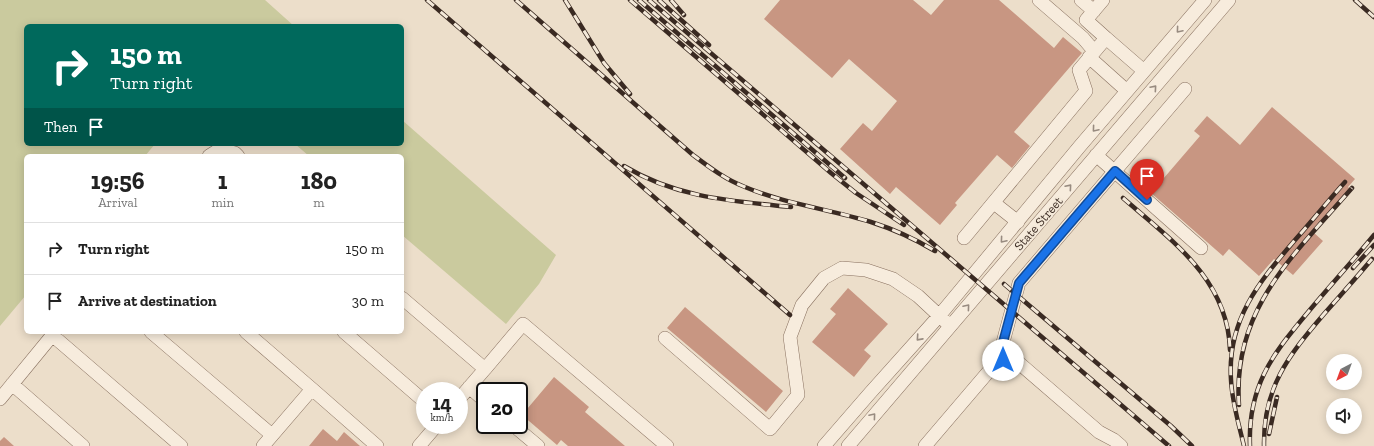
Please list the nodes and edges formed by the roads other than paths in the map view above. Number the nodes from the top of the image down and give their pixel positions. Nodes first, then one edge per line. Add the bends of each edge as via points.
1 (1039, 0) edge
2 (1081, 0) edge
3 (1103, 0) edge
4 (1205, 0) edge
5 (1229, 0) edge
6 (1094, 11) junction
7 (1106, 38) junction
8 (1092, 54) junction
9 (1144, 71) junction
10 (1184, 89) dead end
11 (1127, 91) junction
12 (212, 154) edge
13 (235, 154) edge
14 (1096, 155) junction
15 (1115, 171) junction
16 (994, 203) junction
17 (1018, 222) junction
18 (964, 238) dead end
19 (1202, 248) dead end
20 (404, 300) edge
21 (939, 316) junction
22 (951, 325) junction
23 (53, 334) edge
24 (55, 334) edge
25 (154, 334) edge
26 (248, 334) edge
27 (346, 334) edge
28 (665, 338) dead end
29 (1003, 360) junction
30 (485, 369) junction
31 (12, 384) junction
32 (469, 387) joint
33 (312, 389) junction
34 (476, 393) edge
35 (416, 394) edge
36 (0, 399) edge
37 (429, 434) edge
38 (524, 434) edge
39 (272, 436) junction
40 (84, 446) edge
41 (181, 446) edge
42 (263, 446) edge
43 (377, 446) edge
44 (419, 446) edge
45 (538, 446) edge
46 (667, 446) edge
47 (824, 446) edge
48 (848, 446) edge
49 (925, 446) edge
50 (1121, 446) edge

1 - 8 street via 1083,38
2 - 6 street
3 - 6 street
4 -> 9 street, State Street
14 -> 5 street, State Street
6 - 7 street via 1086,20
7 - 8 street
7 - 9 street
8 - 11 street
8 - 16 street via 1079,70 1086,91
9 - 11 street, State Street
10 - 15 street
11 -> 17 street, State Street
12 - 13 street via 220,149
14 - 15 street
22 -> 14 street, State Street
15 - 19 street
15 - 29 street via 1019,283 1002,346
16 - 17 street
16 - 18 street
17 -> 21 street, State Street
20 - 30 street
21 - 22 street
21 - 28 street via 918,296 893,279 866,270 842,268 824,278 802,305 790,337 798,395 770,429
21 -> 47 street, State Street
48 -> 22 street, State Street
23 - 31 street
24 - 41 street
25 - 39 street
26 - 33 street
27 - 35 street
29 - 49 street via 989,371
29 - 50 street via 1010,359 1019,363 1099,432
30 - 32 street
30 - 46 street via 524,324
31 - 36 street
31 - 40 street
32 - 34 street
33 - 39 street
33 - 43 street
37 - 44 street
38 - 45 street
39 - 42 street

